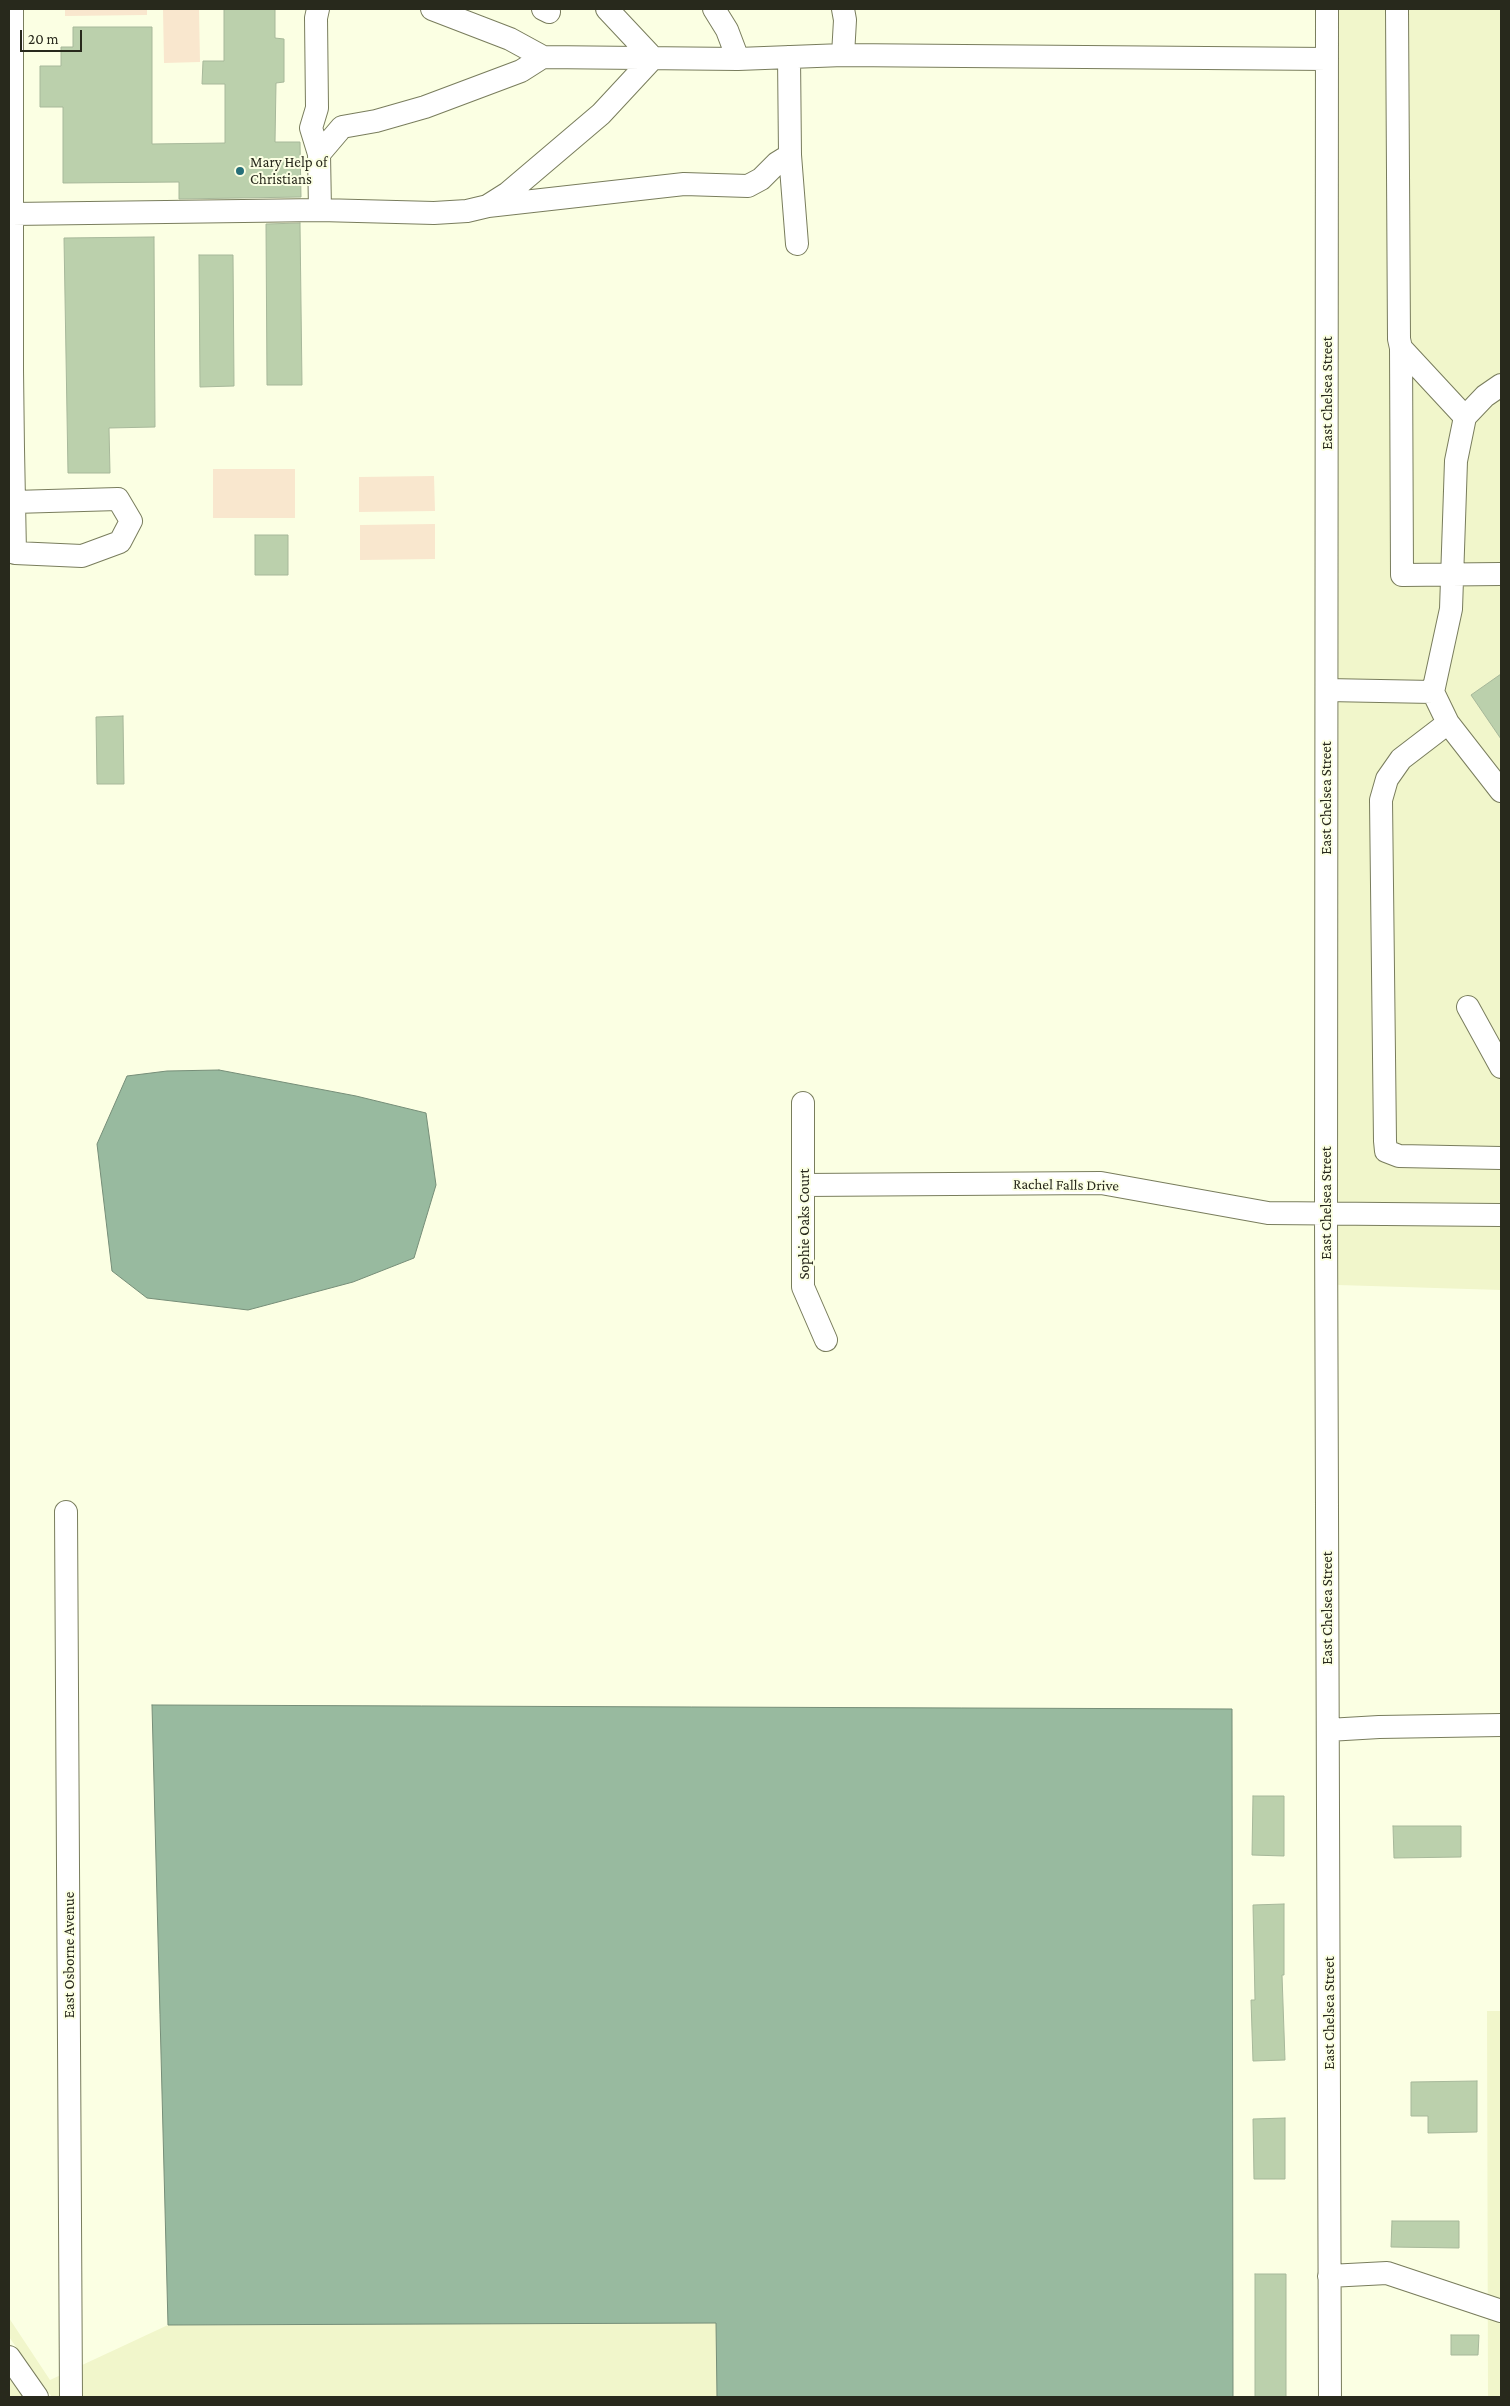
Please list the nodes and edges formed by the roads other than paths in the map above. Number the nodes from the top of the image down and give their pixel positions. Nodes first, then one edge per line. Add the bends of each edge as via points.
1 (12, 9) edge
2 (318, 9) edge
3 (432, 9) edge
4 (606, 9) edge
5 (714, 9) edge
6 (843, 9) edge
7 (1327, 9) edge
8 (1397, 9) edge
9 (843, 55) junction
10 (543, 57) junction
11 (789, 57) junction
12 (653, 58) junction
13 (738, 59) junction
14 (1327, 59) junction
15 (317, 108) junction
16 (342, 127) junction
17 (319, 154) junction
18 (790, 155) junction
19 (488, 206) junction
20 (320, 210) junction
21 (12, 214) junction
22 (797, 244) dead end
23 (1401, 348) junction
24 (1501, 385) edge
25 (1464, 417) junction
26 (14, 502) junction
27 (1501, 574) edge
28 (1452, 575) junction
29 (1327, 690) junction
30 (1433, 692) junction
31 (1448, 723) junction
32 (1501, 791) edge
33 (1468, 1007) dead end
34 (1501, 1067) edge
35 (803, 1103) dead end
36 (1501, 1158) edge
37 (804, 1185) junction
38 (1326, 1215) junction
39 (1501, 1215) edge
40 (826, 1340) dead end
41 (66, 1512) dead end
42 (1501, 1724) edge
43 (1328, 1730) junction
44 (1329, 2276) junction
45 (1501, 2311) edge
46 (9, 2357) edge
47 (37, 2397) edge
48 (71, 2397) edge
49 (1330, 2397) edge

1 - 21 street
2 - 15 street
3 - 10 street via 510,39
4 - 12 street
5 - 13 street via 727,30
6 - 9 street
7 - 14 street, East Chelsea Street
8 - 23 street via 1398,339
9 - 11 street
9 - 14 street
10 - 12 street
10 - 16 street via 521,71 425,107
11 - 13 street
11 - 18 street
12 - 13 street
12 - 19 street via 601,114 508,193
14 - 29 street, East Chelsea Street
15 - 16 street
15 - 17 street via 311,128
16 - 17 street
17 - 20 street
18 - 19 street via 748,186 684,184
18 - 22 street
19 - 20 street via 434,213
20 - 21 street
21 - 26 street
23 - 25 street
23 - 28 street via 1402,575
24 - 25 street
25 - 28 street via 1456,461
26 - 26 street via 15,553 82,556 120,542 131,522 118,498
27 - 28 street
28 - 30 street via 1451,609
29 - 30 street
29 - 38 street, East Chelsea Street
30 - 31 street
31 - 32 street
31 - 36 street via 1401,759 1387,779 1381,800 1384,1141 1386,1151 1399,1156
33 - 34 street
35 - 37 street, Sophie Oaks Court
37 - 38 street, Rachel Falls Drive via 1101,1183 1268,1213
37 - 40 street, Sophie Oaks Court via 804,1287
38 - 39 street, Rachel Falls Drive
38 - 43 street, East Chelsea Street
41 - 48 street, East Osborne Avenue
42 - 43 street
43 - 44 street, East Chelsea Street
44 - 45 street via 1387,2272
44 - 49 street, East Chelsea Street
46 - 47 street

